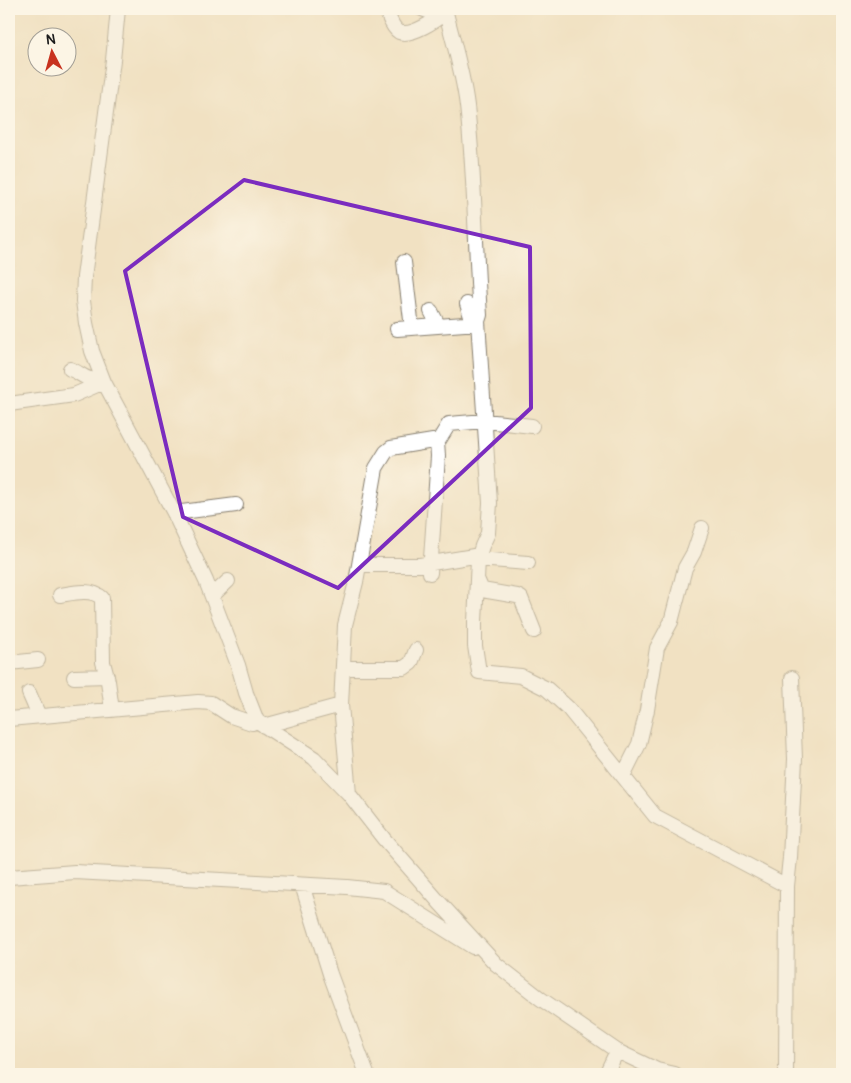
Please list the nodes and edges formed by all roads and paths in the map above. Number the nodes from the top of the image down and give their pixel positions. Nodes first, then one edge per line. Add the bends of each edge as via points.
1 (118, 9) edge
2 (422, 9) edge
3 (444, 12) edge
4 (388, 15) dead end
5 (404, 262) dead end
6 (467, 304) dead end
7 (432, 311) dead end
8 (476, 323) junction
9 (438, 325) junction
10 (70, 369) dead end
11 (103, 380) junction
12 (9, 404) edge
13 (485, 421) junction
14 (532, 426) dead end
15 (437, 441) junction
16 (236, 505) dead end
17 (174, 513) junction
18 (702, 528) dead end
19 (479, 557) junction
20 (528, 563) dead end
21 (359, 565) junction
22 (431, 569) junction
23 (478, 580) junction
24 (228, 581) dead end
25 (60, 595) dead end
26 (212, 596) junction
27 (534, 631) dead end
28 (416, 650) dead end
29 (38, 660) dead end
30 (9, 663) edge
31 (344, 668) junction
32 (107, 676) junction
33 (74, 678) dead end
34 (792, 678) dead end
35 (29, 693) dead end
36 (341, 705) junction
37 (112, 710) junction
38 (39, 716) junction
39 (9, 719) edge
40 (260, 724) junction
41 (623, 776) junction
42 (348, 794) junction
43 (9, 877) edge
44 (302, 885) junction
45 (787, 886) junction
46 (496, 964) junction
47 (617, 1051) junction
48 (367, 1074) edge
49 (606, 1074) edge
50 (675, 1074) edge
51 (786, 1074) edge

1 - 11 street via 83,300 92,351
2 - 3 street
3 - 4 street via 414,32 399,32
3 - 8 street via 453,34 467,104 480,315
5 - 9 street via 405,328
6 - 8 street
7 - 9 street
8 - 9 street
8 - 13 street
10 - 11 street via 92,380
11 - 12 street via 74,395
11 - 17 street
13 - 14 street
13 - 15 street via 449,424
13 - 19 street via 490,503 488,533
15 - 21 street via 402,445 386,452 376,468
15 - 22 street
16 - 17 street
17 - 26 street
18 - 41 street via 685,568 671,622 657,648 639,744
19 - 20 street via 489,562
19 - 22 street
19 - 23 street
21 - 22 street via 420,565
21 - 31 street via 346,625
23 - 27 street via 482,590 521,598
23 - 41 street via 475,646 479,672 521,676 547,689 568,708
24 - 26 street
25 - 32 street via 82,592 102,598 103,662
26 - 40 street
28 - 31 street via 411,663 404,668
29 - 30 street
31 - 36 street
32 - 33 street
32 - 37 street
34 - 45 street via 795,759
35 - 38 street
36 - 40 street
36 - 42 street
37 - 38 street
37 - 40 street via 211,703 232,716
38 - 39 street
40 - 42 street via 314,758
41 - 45 street via 655,816
42 - 46 street
43 - 44 street via 75,872
44 - 46 street via 384,891
44 - 48 street
45 - 51 street
46 - 47 street
47 - 49 street
47 - 50 street via 657,1070

